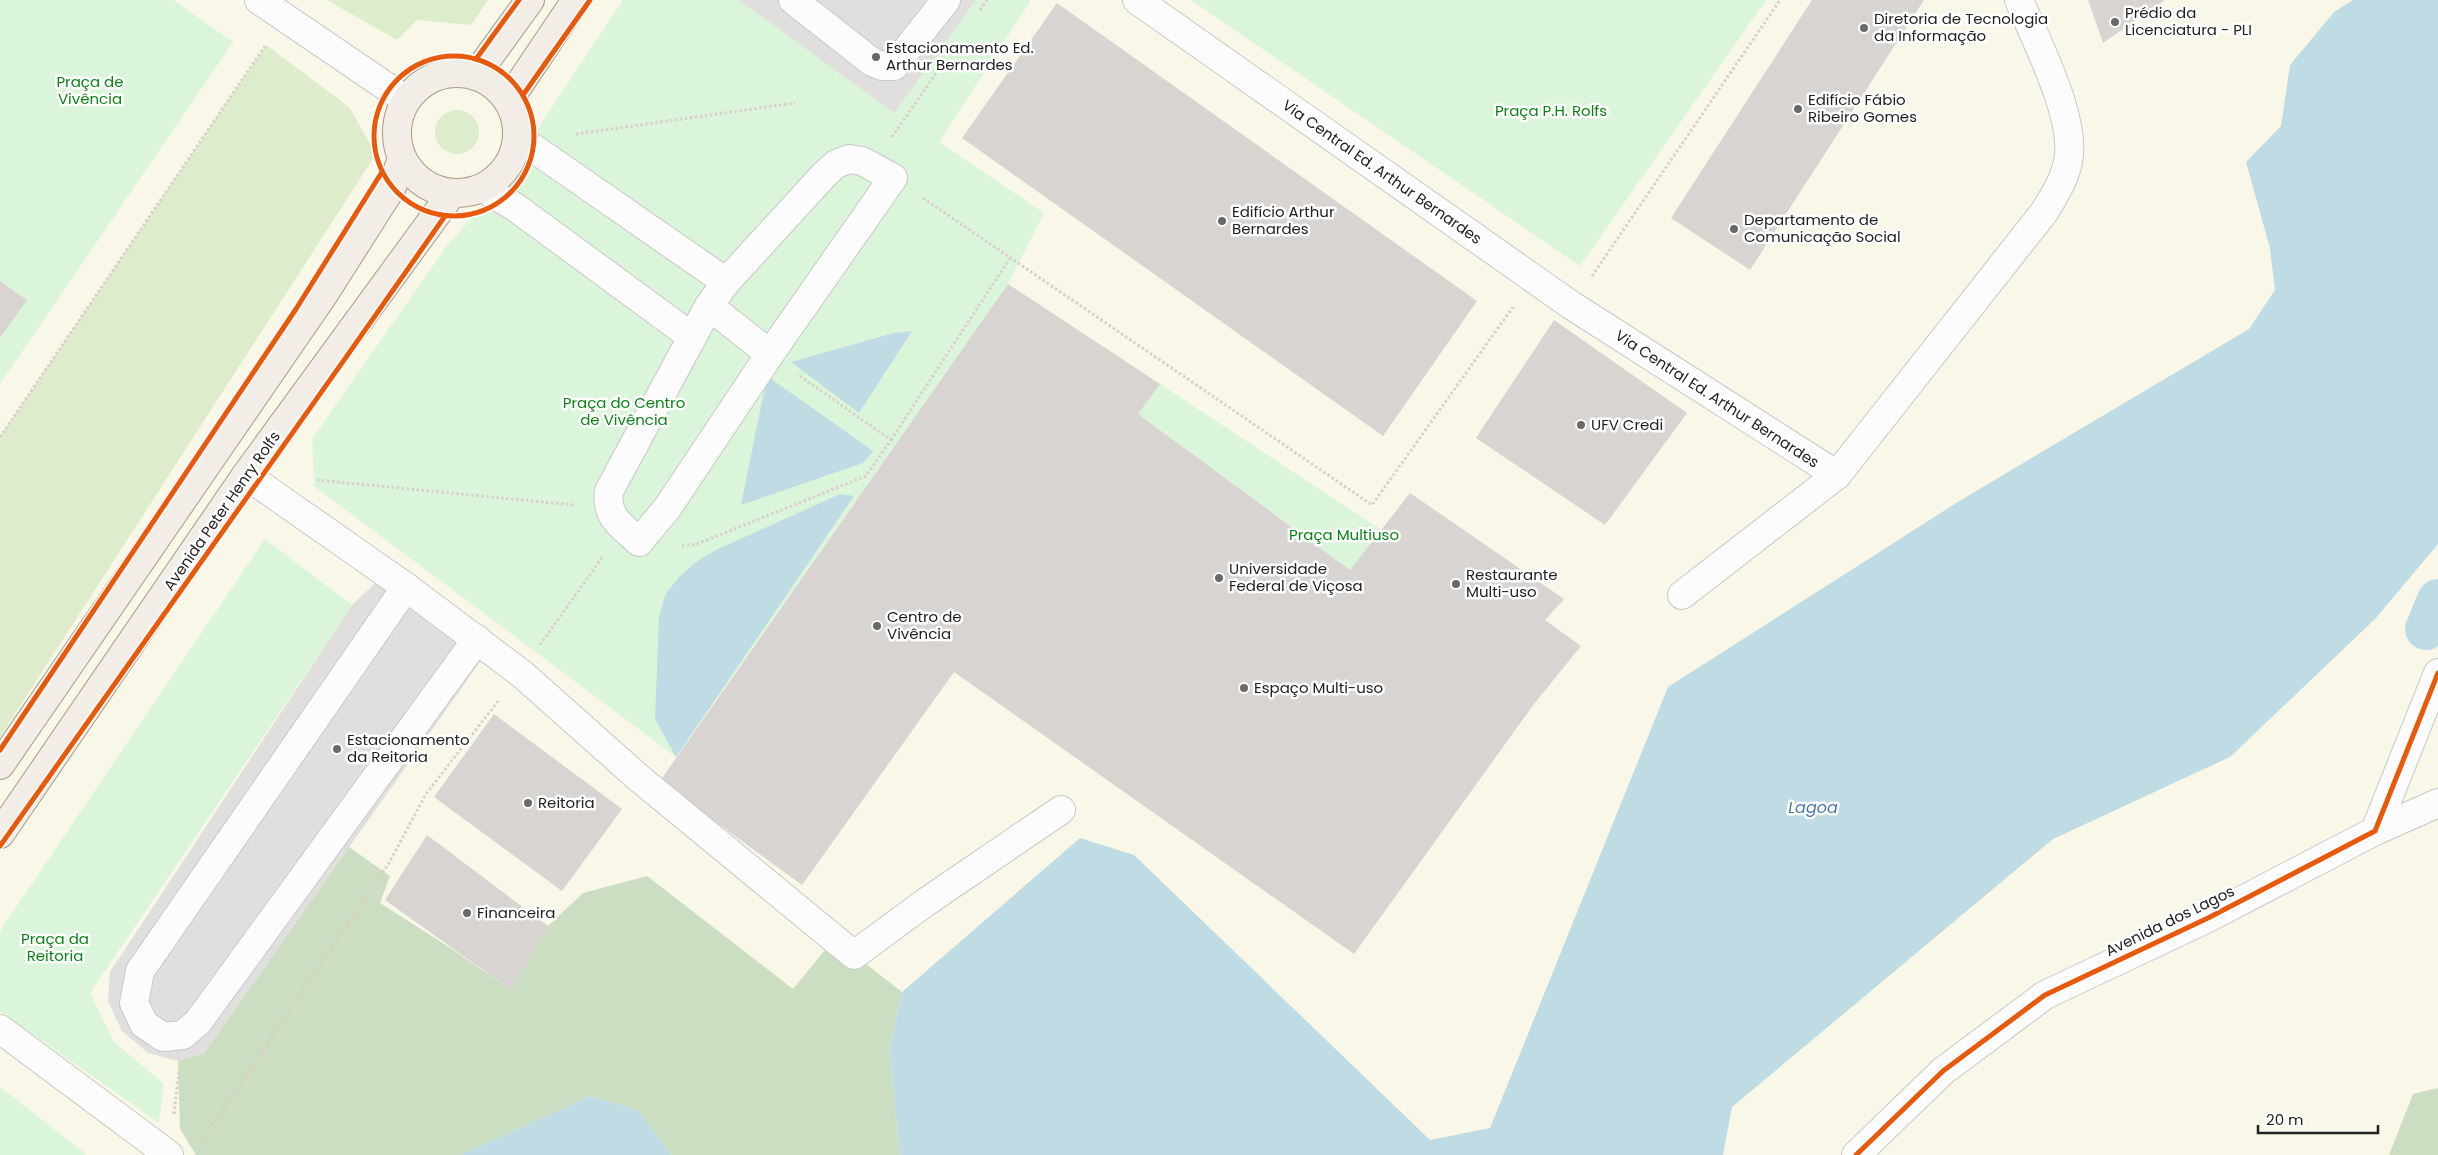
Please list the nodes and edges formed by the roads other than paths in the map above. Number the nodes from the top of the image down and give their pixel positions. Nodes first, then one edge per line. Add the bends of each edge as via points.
1 (259, 0) edge
2 (530, 0) edge
3 (576, 0) edge
4 (793, 0) edge
5 (946, 0) edge
6 (1137, 0) edge
7 (2019, 0) edge
8 (475, 76) junction
9 (406, 100) junction
10 (508, 101) junction
11 (517, 140) junction
12 (402, 158) junction
13 (483, 188) junction
14 (452, 194) junction
15 (726, 282) junction
16 (709, 306) junction
17 (692, 337) junction
18 (770, 354) junction
19 (246, 475) junction
20 (1837, 475) junction
21 (406, 587) junction
22 (1682, 595) dead end
23 (477, 639) junction
24 (2438, 673) edge
25 (0, 764) edge
26 (2438, 804) edge
27 (1061, 810) dead end
28 (2375, 831) junction
29 (0, 834) edge
30 (0, 1029) edge
31 (169, 1155) edge
32 (1856, 1155) edge

1 - 9 street
2 - 8 main road
3 - 10 main road
4 - 5 street via 872,62 882,66 894,66
6 - 20 street, Via Central Ed. Arthur Bernardes via 1571,306
7 - 20 street via 2067,123 2069,155 2063,180 2045,211
8 - 9 main road via 452,73 433,77
8 - 10 main road via 498,88
9 - 12 main road via 398,119 397,139
10 - 11 main road via 516,120
11 - 13 main road via 512,159 500,176
11 - 15 street
12 - 14 main road via 422,183
12 - 25 main road via 392,187 324,294
13 - 14 main road
13 - 17 street via 515,207
14 - 19 main road, Avenida Peter Henry Rolfs
15 - 16 street
15 - 18 street via 836,164 849,159 862,161 883,172 872,211
16 - 17 street
16 - 18 street
17 - 18 street via 609,491 608,509 612,516 639,542 668,507
19 - 21 street
19 - 29 main road, Avenida Peter Henry Rolfs
20 - 22 street
21 - 23 street
21 - 23 street via 140,971 134,1003 144,1024 163,1037 183,1035 204,1014
23 - 27 street via 522,674 640,779 854,955
24 - 28 street
26 - 28 street, Avenida dos Lagos
28 - 32 street, Avenida dos Lagos via 2208,918 2044,995 1943,1071
30 - 31 street

